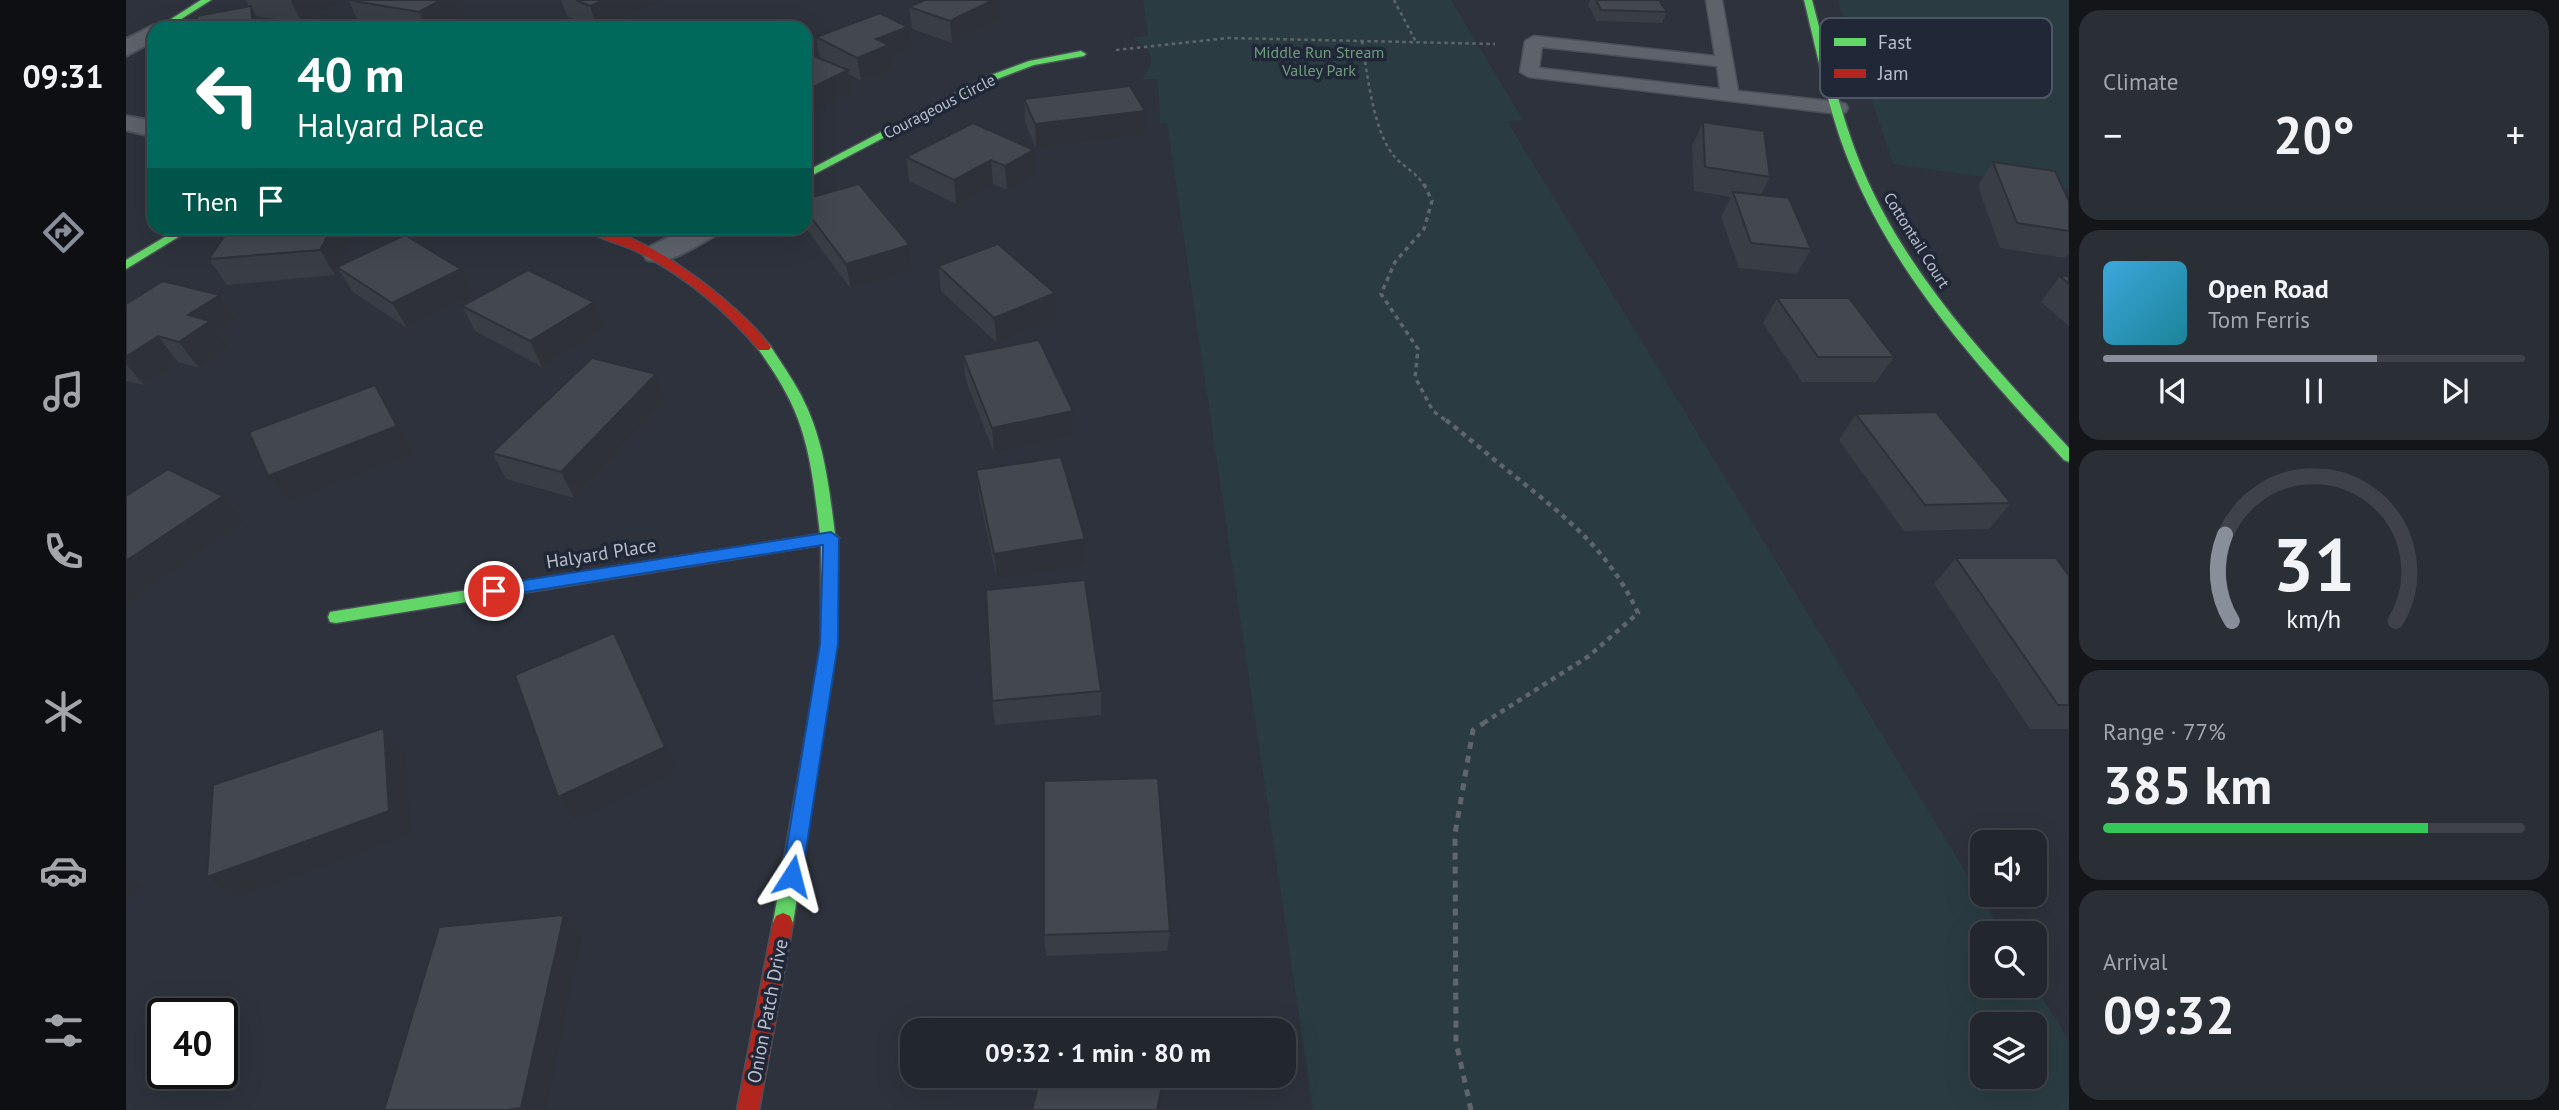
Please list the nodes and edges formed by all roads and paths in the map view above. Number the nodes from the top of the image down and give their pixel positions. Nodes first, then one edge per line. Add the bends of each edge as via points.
1 (207, 0) edge
2 (1394, 0) edge
3 (1714, 0) edge
4 (1808, 0) edge
5 (172, 21) edge
6 (147, 36) edge
7 (1362, 41) junction
8 (1416, 42) junction
9 (1820, 42) edge
10 (126, 49) edge
11 (1533, 49) junction
12 (1081, 54) joint
13 (1725, 62) junction
14 (1730, 96) junction
15 (1836, 98) edge
16 (1839, 108) junction
17 (126, 123) edge
18 (147, 128) edge
19 (812, 172) edge
20 (175, 235) edge
21 (608, 235) edge
22 (694, 235) edge
23 (657, 254) junction
24 (126, 265) edge
25 (2069, 457) edge
26 (831, 538) junction
27 (336, 617) dead end
28 (748, 1110) edge
29 (1471, 1110) edge

1 - 5 street
2 - 8 path
3 - 13 lane
4 - 9 street, Cottontail Court
6 - 10 street
7 - 8 path
7 - 12 path via 1228,38
7 - 29 path via 1374,112 1393,155 1420,177 1432,201 1424,229 1395,262 1381,294 1418,349 1415,377 1433,411 1577,527 1624,582 1638,612 1589,656 1473,730 1455,834 1456,1041
8 - 11 path
11 - 13 lane via 1534,41
11 - 14 lane via 1529,72
12 - 19 street, Courageous Circle via 1032,63 989,79
13 - 14 lane
14 - 16 lane
15 - 16 street, Cottontail Court
16 - 25 street, Cottontail Court via 1865,188 1921,285
17 - 18 street
20 - 24 street
21 - 23 street, Onion Patch Drive
22 - 23 street
23 - 26 street, Onion Patch Drive via 733,311 786,377 804,411 818,455
26 - 27 street, Halyard Place
26 - 28 street, Onion Patch Drive via 829,644 788,901

